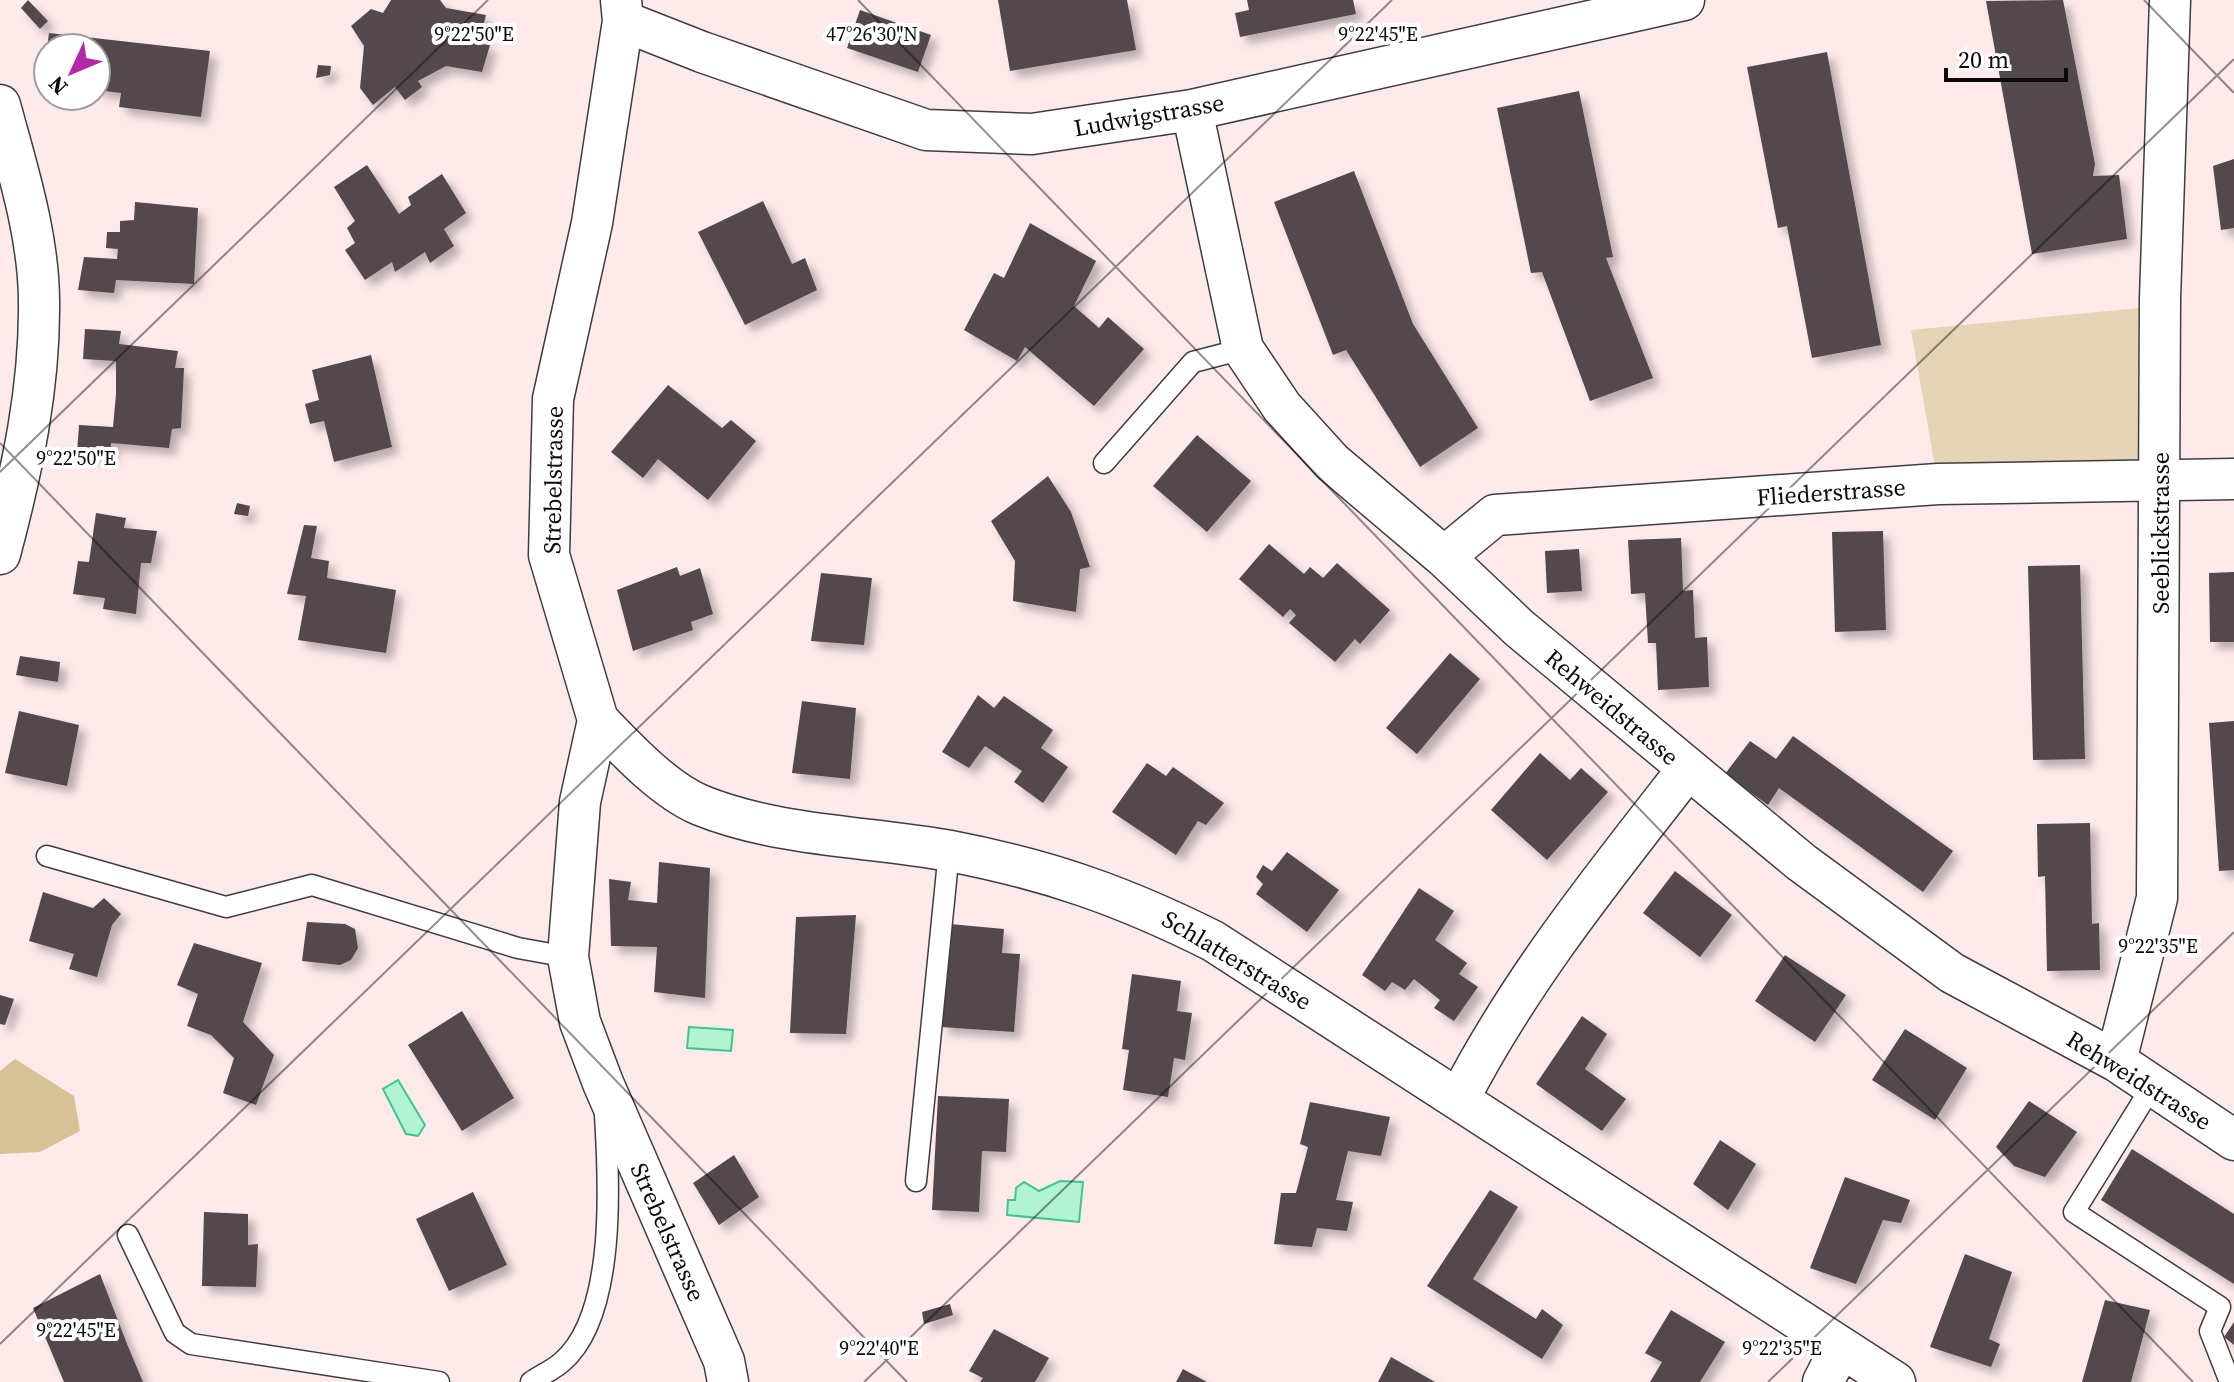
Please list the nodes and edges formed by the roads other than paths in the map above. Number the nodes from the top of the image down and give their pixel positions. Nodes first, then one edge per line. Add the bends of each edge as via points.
1 (1684, 0) edge
2 (2170, 0) edge
3 (622, 10) edge
4 (0, 105) edge
5 (1192, 110) junction
6 (1243, 349) junction
7 (1104, 463) dead end
8 (2234, 479) edge
9 (2160, 480) junction
10 (0, 554) edge
11 (1444, 557) junction
12 (598, 720) junction
13 (1687, 770) junction
14 (949, 851) junction
15 (47, 856) dead end
16 (568, 957) junction
17 (2116, 1061) junction
18 (603, 1083) junction
19 (2151, 1088) junction
20 (1459, 1099) junction
21 (2234, 1140) edge
22 (916, 1181) dead end
23 (128, 1235) dead end
24 (1832, 1365) edge
25 (439, 1382) edge
26 (531, 1382) edge
27 (728, 1382) edge
28 (1895, 1382) edge
29 (2230, 1382) edge

1 - 5 street, Ludwigstrasse
2 - 9 street, Seeblickstrasse
3 - 5 street, Ludwigstrasse via 702,52 926,130 1032,134
3 - 12 street, Strebelstrasse via 592,223 553,399 549,555
4 - 10 street via 35,251 40,300 26,455
5 - 6 street, Rehweidstrasse
6 - 7 lane via 1193,362
6 - 11 street, Rehweidstrasse via 1282,407 1332,462
8 - 9 street, Fliederstrasse
9 - 11 street, Fliederstrasse via 1938,484 1495,515
9 - 17 street, Seeblickstrasse via 2157,898
11 - 13 street, Rehweidstrasse
12 - 14 street, Schlatterstrasse via 638,762 699,804 786,829
12 - 16 street, Strebelstrasse via 580,802
13 - 17 street, Rehweidstrasse via 1952,973
13 - 20 street via 1564,928
14 - 20 street, Schlatterstrasse via 1062,877 1152,910 1213,941
14 - 22 lane
15 - 16 lane via 226,907 312,885 518,948
16 - 18 street, Strebelstrasse via 580,1022
17 - 19 street, Rehweidstrasse
18 - 26 lane, Strebelstrasse via 610,1194 602,1275 586,1326 564,1361
18 - 27 street, Strebelstrasse via 724,1361
19 - 21 street, Rehweidstrasse
19 - 29 lane via 2074,1212 2220,1307 2210,1331
20 - 24 street, Schlatterstrasse via 1653,1228
23 - 25 lane via 175,1333 191,1344
24 - 28 street, Schlatterstrasse

